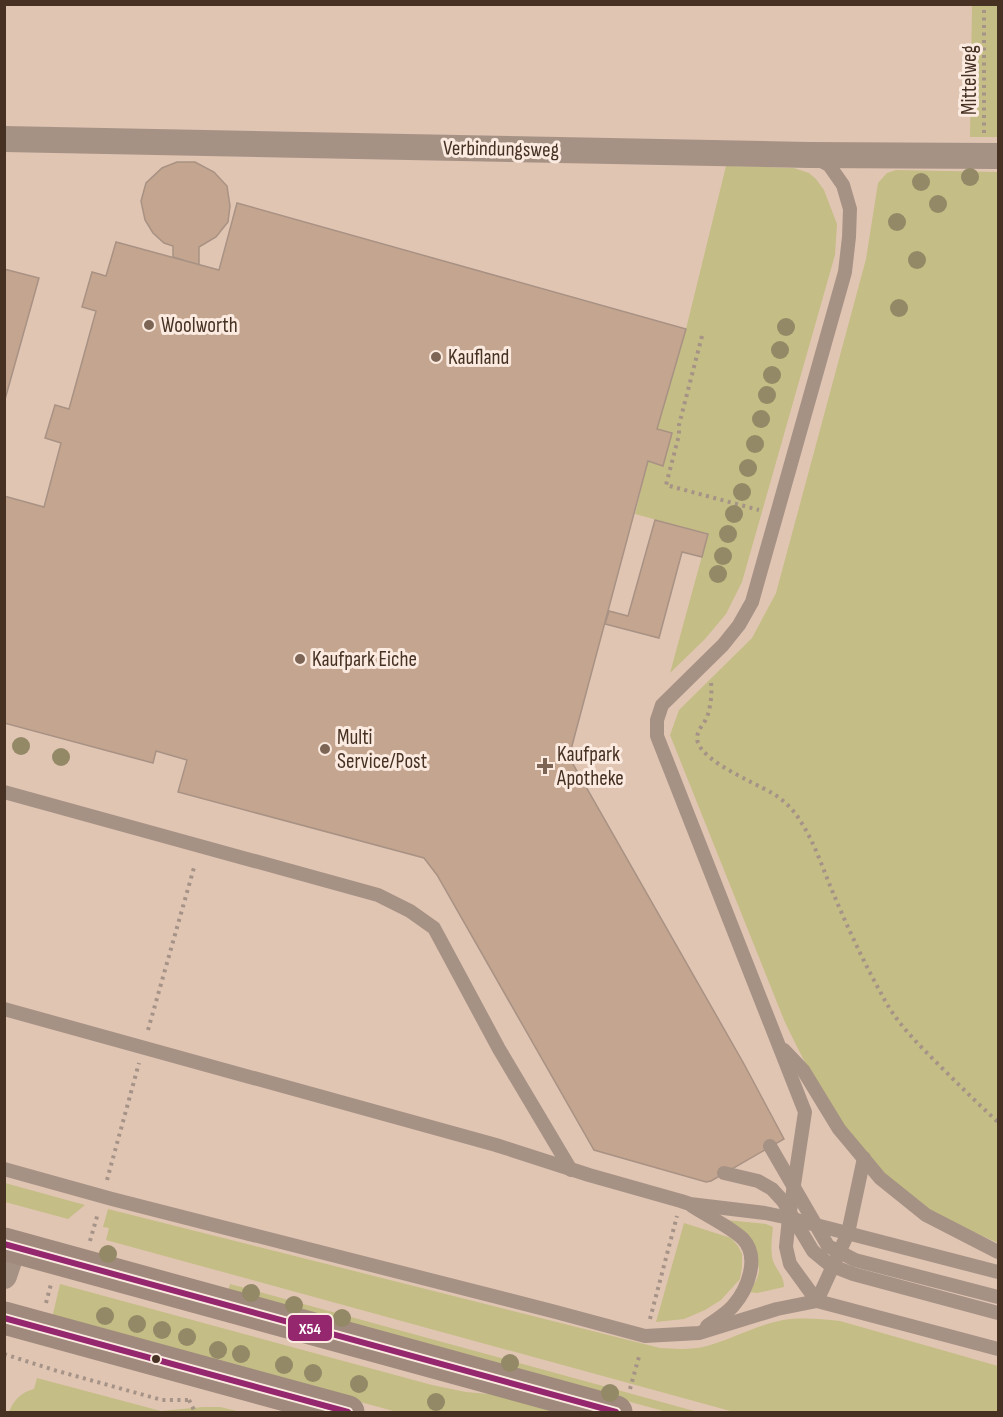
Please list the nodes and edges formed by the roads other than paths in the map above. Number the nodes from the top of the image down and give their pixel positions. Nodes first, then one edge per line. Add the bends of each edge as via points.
1 (4, 139) edge
2 (809, 154) junction
3 (991, 156) edge
4 (4, 792) edge
5 (4, 1009) edge
6 (778, 1044) junction
7 (770, 1146) dead end
8 (864, 1158) junction
9 (4, 1169) edge
10 (571, 1170) junction
11 (724, 1173) dead end
12 (795, 1181) junction
13 (685, 1203) junction
14 (765, 1213) junction
15 (789, 1218) junction
16 (848, 1233) junction
17 (999, 1252) edge
18 (7, 1260) edge
19 (999, 1272) edge
20 (999, 1297) edge
21 (816, 1301) junction
22 (999, 1313) edge
23 (4, 1318) edge
24 (699, 1333) junction
25 (999, 1348) edge
26 (623, 1401) edge
27 (348, 1413) edge

1 - 2 street, Verbindungsweg
2 - 3 street, Verbindungsweg
2 - 6 lane via 829,165 843,185 850,209 845,272 752,602 723,645 662,705 657,720 657,736
4 - 10 lane via 378,895 410,911 434,928 499,1049
5 - 10 lane via 496,1145
6 - 8 lane via 803,1070 839,1129
6 - 12 lane via 806,1112
7 - 20 lane, bridge via 828,1246 855,1260
8 - 16 lane
8 - 17 lane via 880,1178 926,1215
9 - 24 lane via 645,1336
10 - 13 lane
11 - 22 lane, bridge via 758,1181 772,1189 813,1251 830,1265
12 - 14 lane via 788,1195
12 - 15 lane
13 - 14 lane
13 - 24 lane via 744,1240 752,1258 749,1275 733,1306
14 - 15 lane
15 - 16 lane
15 - 21 lane via 786,1247 790,1264
16 - 19 lane
16 - 21 lane
18 - 26 main road
21 - 24 lane
21 - 25 lane
23 - 27 main road

